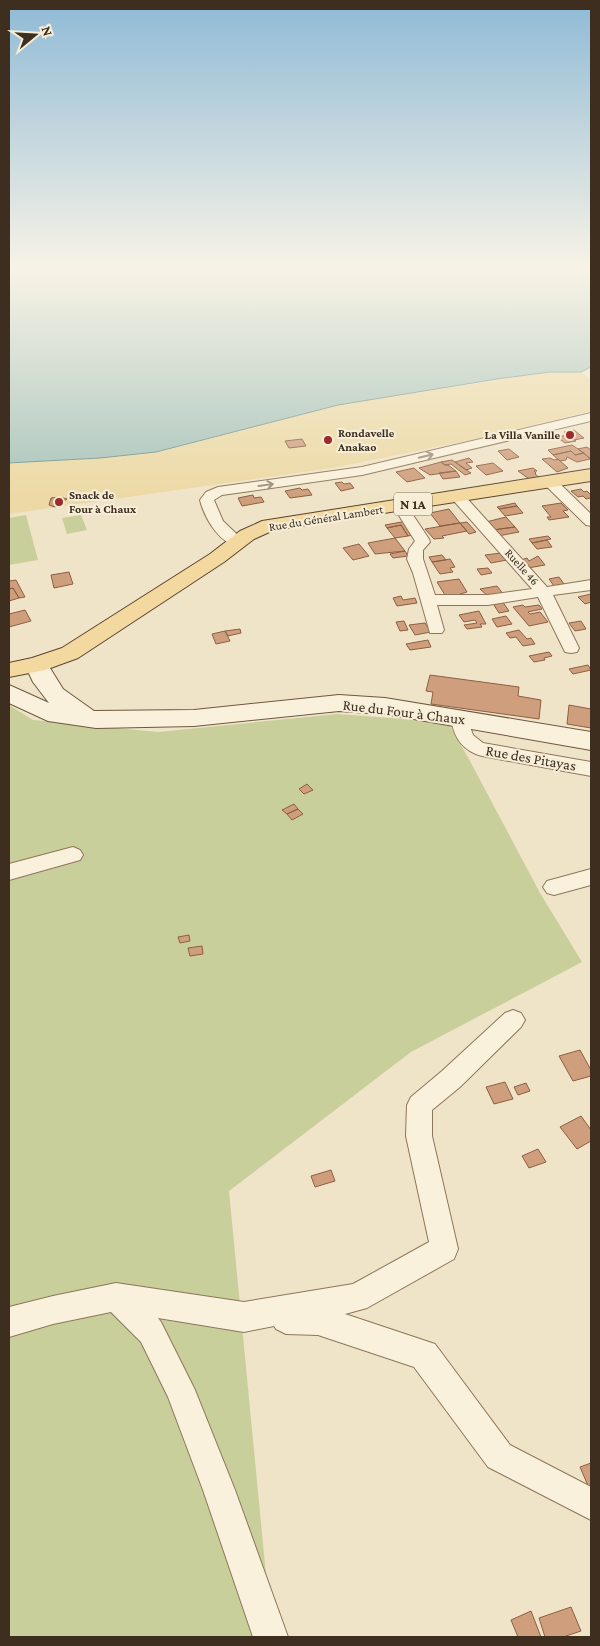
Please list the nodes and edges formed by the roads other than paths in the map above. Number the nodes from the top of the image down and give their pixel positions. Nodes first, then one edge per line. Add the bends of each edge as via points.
1 (591, 417) edge
2 (591, 475) edge
3 (550, 482) junction
4 (458, 497) junction
5 (400, 506) junction
6 (591, 522) edge
7 (238, 542) junction
8 (591, 586) edge
9 (544, 592) junction
10 (429, 600) junction
11 (436, 630) dead end
12 (572, 648) dead end
13 (37, 665) junction
14 (9, 670) edge
15 (9, 692) edge
16 (460, 719) junction
17 (96, 720) junction
18 (591, 741) edge
19 (591, 769) edge
20 (73, 856) dead end
21 (9, 872) edge
22 (591, 877) edge
23 (554, 887) dead end
24 (513, 1020) dead end
25 (116, 1297) junction
26 (244, 1317) junction
27 (9, 1322) edge
28 (591, 1504) edge
29 (270, 1637) edge

7 -> 1 street via 227,536 208,508 207,500 218,491 362,471
2 - 3 main road, Rue du Général Lambert / N 1A
3 - 4 main road, Rue du Général Lambert / N 1A
3 - 6 street
4 - 5 main road, Rue du Général Lambert / N 1A
4 - 9 street, Ruelle 46
5 - 7 main road, Rue du Général Lambert / N 1A via 269,525
5 - 10 street via 423,542 416,548 415,559
7 - 13 main road, Rue du Général Lambert / N 1A via 70,653
8 - 9 street
9 - 10 street via 488,600
9 - 12 street, Ruelle 46
10 - 11 street
13 - 14 main road, Rue du Général Lambert / N 1A
13 - 17 main road, Rue du Four à Chaux via 46,687 66,706
15 - 17 main road, Rue du Four à Chaux via 57,715
16 - 17 main road, Rue du Four à Chaux via 385,706 339,703 194,718
16 - 18 main road, Rue du Four à Chaux
16 - 19 street, Rue des Pitayas via 467,740 482,750
20 - 21 street
22 - 23 street
24 - 26 street via 420,1105 419,1136 444,1249 357,1298
25 - 26 street
25 - 27 street
25 - 29 street via 151,1332 180,1390
26 - 28 street via 318,1320 424,1355 499,1456

